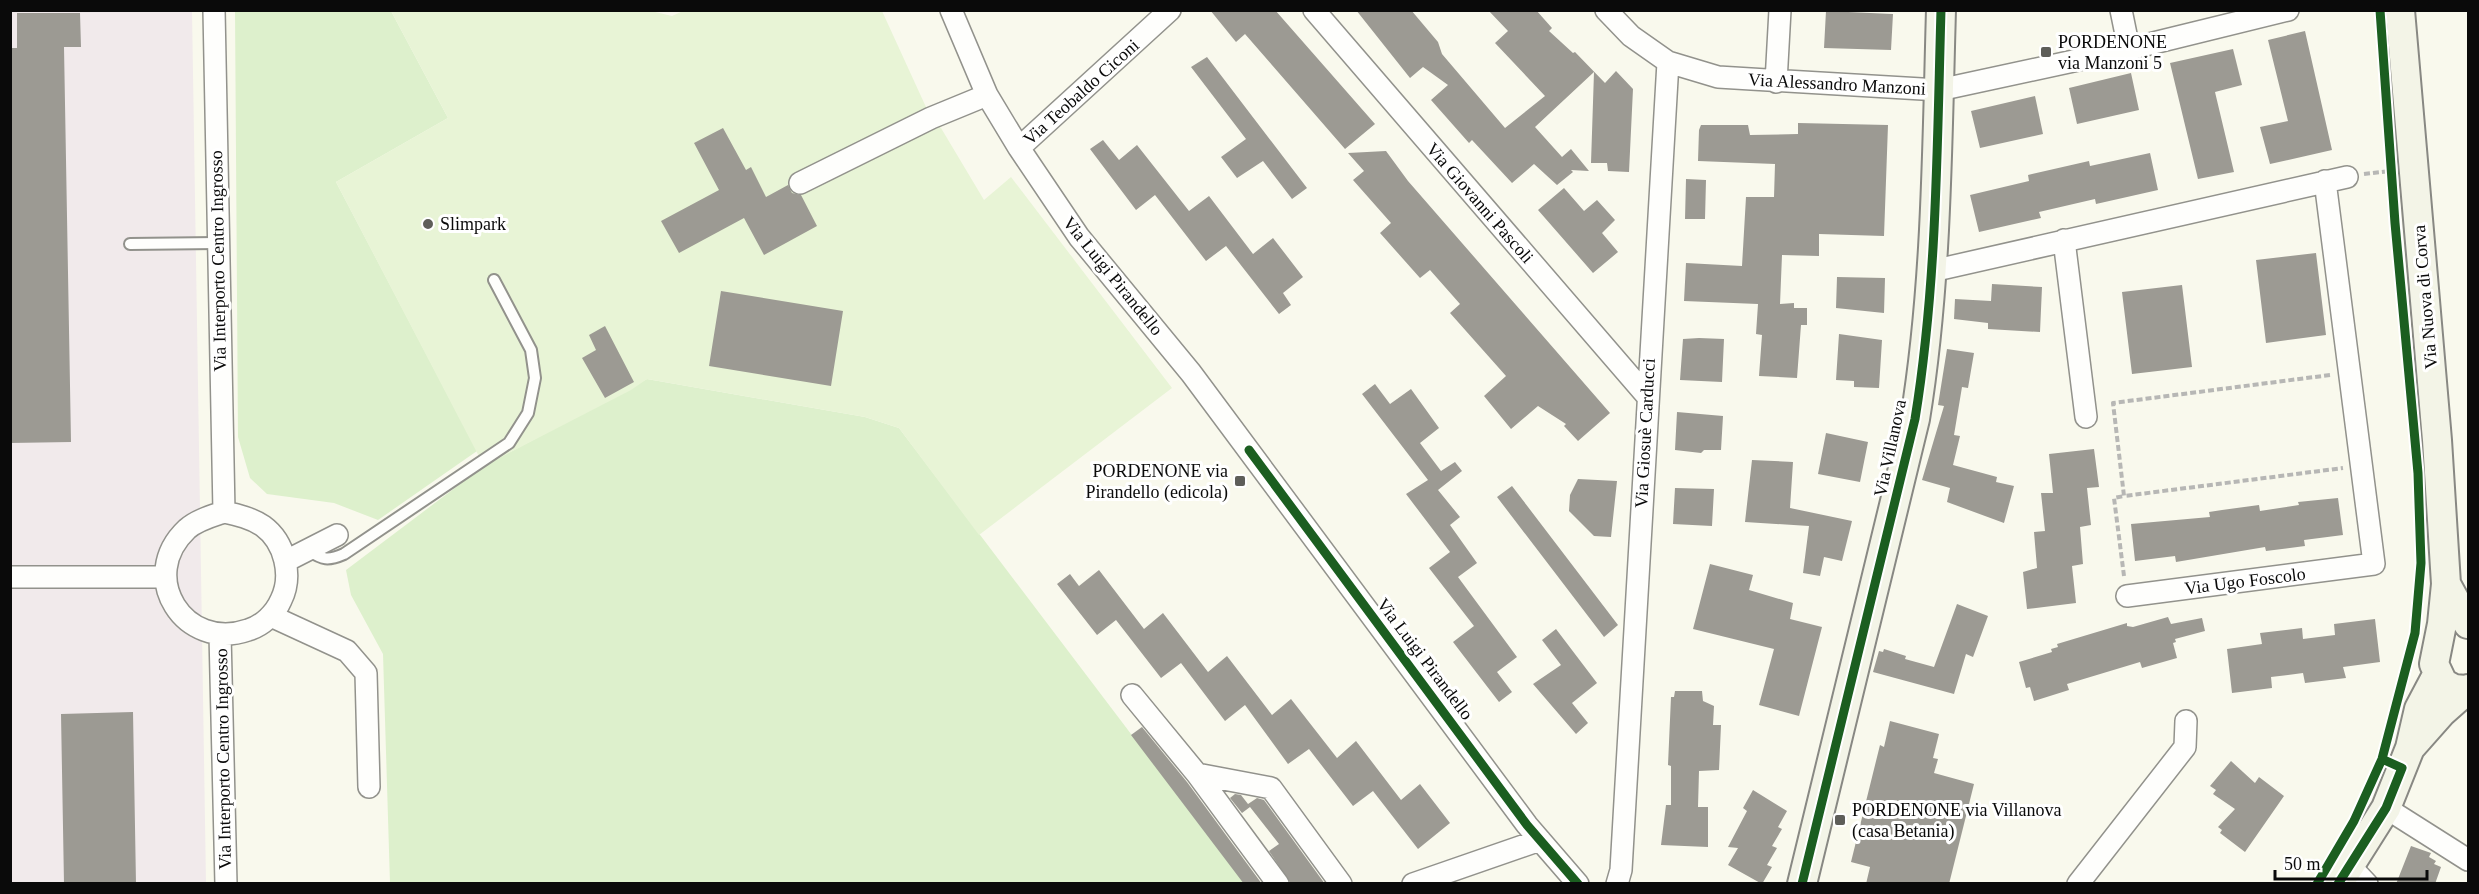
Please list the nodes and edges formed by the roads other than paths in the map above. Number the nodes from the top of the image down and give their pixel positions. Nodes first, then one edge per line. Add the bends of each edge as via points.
1 (214, 10) edge
2 (951, 10) edge
3 (1170, 10) edge
4 (1314, 10) edge
5 (1606, 10) edge
6 (1780, 10) edge
7 (1941, 10) edge
8 (2121, 10) edge
9 (2288, 10) edge
10 (2400, 16) edge
11 (2129, 49) junction
12 (1668, 62) junction
13 (1776, 82) junction
14 (1939, 90) junction
15 (987, 95) junction
16 (1019, 148) junction
17 (2347, 177) dead end
18 (2325, 182) junction
19 (800, 183) dead end
20 (2064, 240) junction
21 (217, 243) junction
22 (130, 244) dead end
23 (1932, 271) junction
24 (494, 280) dead end
25 (1647, 396) junction
26 (2086, 417) dead end
27 (224, 512) junction
28 (337, 535) dead end
29 (308, 550) junction
30 (285, 561) junction
31 (10, 577) edge
32 (164, 577) junction
33 (2446, 585) junction
34 (2127, 596) road end
35 (271, 616) junction
36 (2469, 624) edge
37 (2469, 633) edge
38 (220, 634) junction
39 (2439, 645) junction
40 (2437, 675) junction
41 (2467, 690) edge
42 (1132, 695) dead end
43 (2187, 721) dead end
44 (2410, 748) junction
45 (1197, 774) junction
46 (369, 786) dead end
47 (2386, 808) junction
48 (1540, 840) junction
49 (2469, 860) edge
50 (2352, 878) edge
51 (226, 884) edge
52 (1278, 884) edge
53 (1341, 884) edge
54 (1413, 884) edge
55 (1578, 884) edge
56 (1617, 884) edge
57 (1802, 884) edge
58 (2078, 884) edge

1 - 21 street, Via Interporto Centro Ingrosso
2 - 15 street, Via Luigi Pirandello
3 - 16 street, Via Teobaldo Ciconi
4 - 25 street, Via Giovanni Pascoli
5 - 12 street via 1631,36
6 - 13 street
7 - 14 main road, Via Villanova
8 - 11 street
9 - 11 street, Via Alessandro Manzoni
10 - 33 main road, Via Nuova di Corva
11 - 14 street, Via Alessandro Manzoni
12 - 13 street, Via Alessandro Manzoni via 1718,77
12 - 25 street, Via Giosuè Carducci
13 - 14 street, Via Alessandro Manzoni
14 - 23 main road, Via Villanova
15 - 16 street, Via Luigi Pirandello
15 - 19 street via 931,118
16 - 48 street, Via Luigi Pirandello via 1079,237 1191,373
17 - 18 street
18 - 20 street
18 - 34 street, Via Ugo Foscolo via 2374,564
20 - 23 street
20 - 26 street
21 - 22 lane
21 - 27 street, Via Interporto Centro Ingrosso
23 - 57 main road, Via Villanova via 1915,419
24 - 29 lane via 531,350 535,378 528,413 509,443 344,554 330,560
25 - 56 street, Via Giosuè Carducci via 1622,858
27 - 30 street via 264,527 278,543
27 - 32 street via 189,527 175,543
28 - 29 street
29 - 30 street
30 - 35 street via 287,581 282,600
31 - 32 street
32 - 38 street, Via Interporto Centro Ingrosso via 171,600 183,616 198,628
33 - 36 main road, Via Nuova di Corva
33 - 39 main road, Via Nuova di Corva
35 - 38 street, Via Interporto Centro Ingrosso via 255,628
35 - 46 street via 348,651 366,673
37 - 39 main road via 2457,633
38 - 51 street, Via Interporto Centro Ingrosso
39 - 40 main road, Via Nuova di Corva via 2434,664
40 - 41 main road, Via Nuova di Corva via 2454,689
40 - 44 main road, Via Nuova di Corva via 2419,709
41 - 44 main road, Via Nuova di Corva
42 - 45 street
43 - 58 street via 2185,747
44 - 47 main road, Via Nuova di Corva
45 - 52 street
45 - 53 street via 1271,788
47 - 49 street
47 - 50 main road, Via Nuova di Corva
48 - 54 street
48 - 55 street, Via Luigi Pirandello

